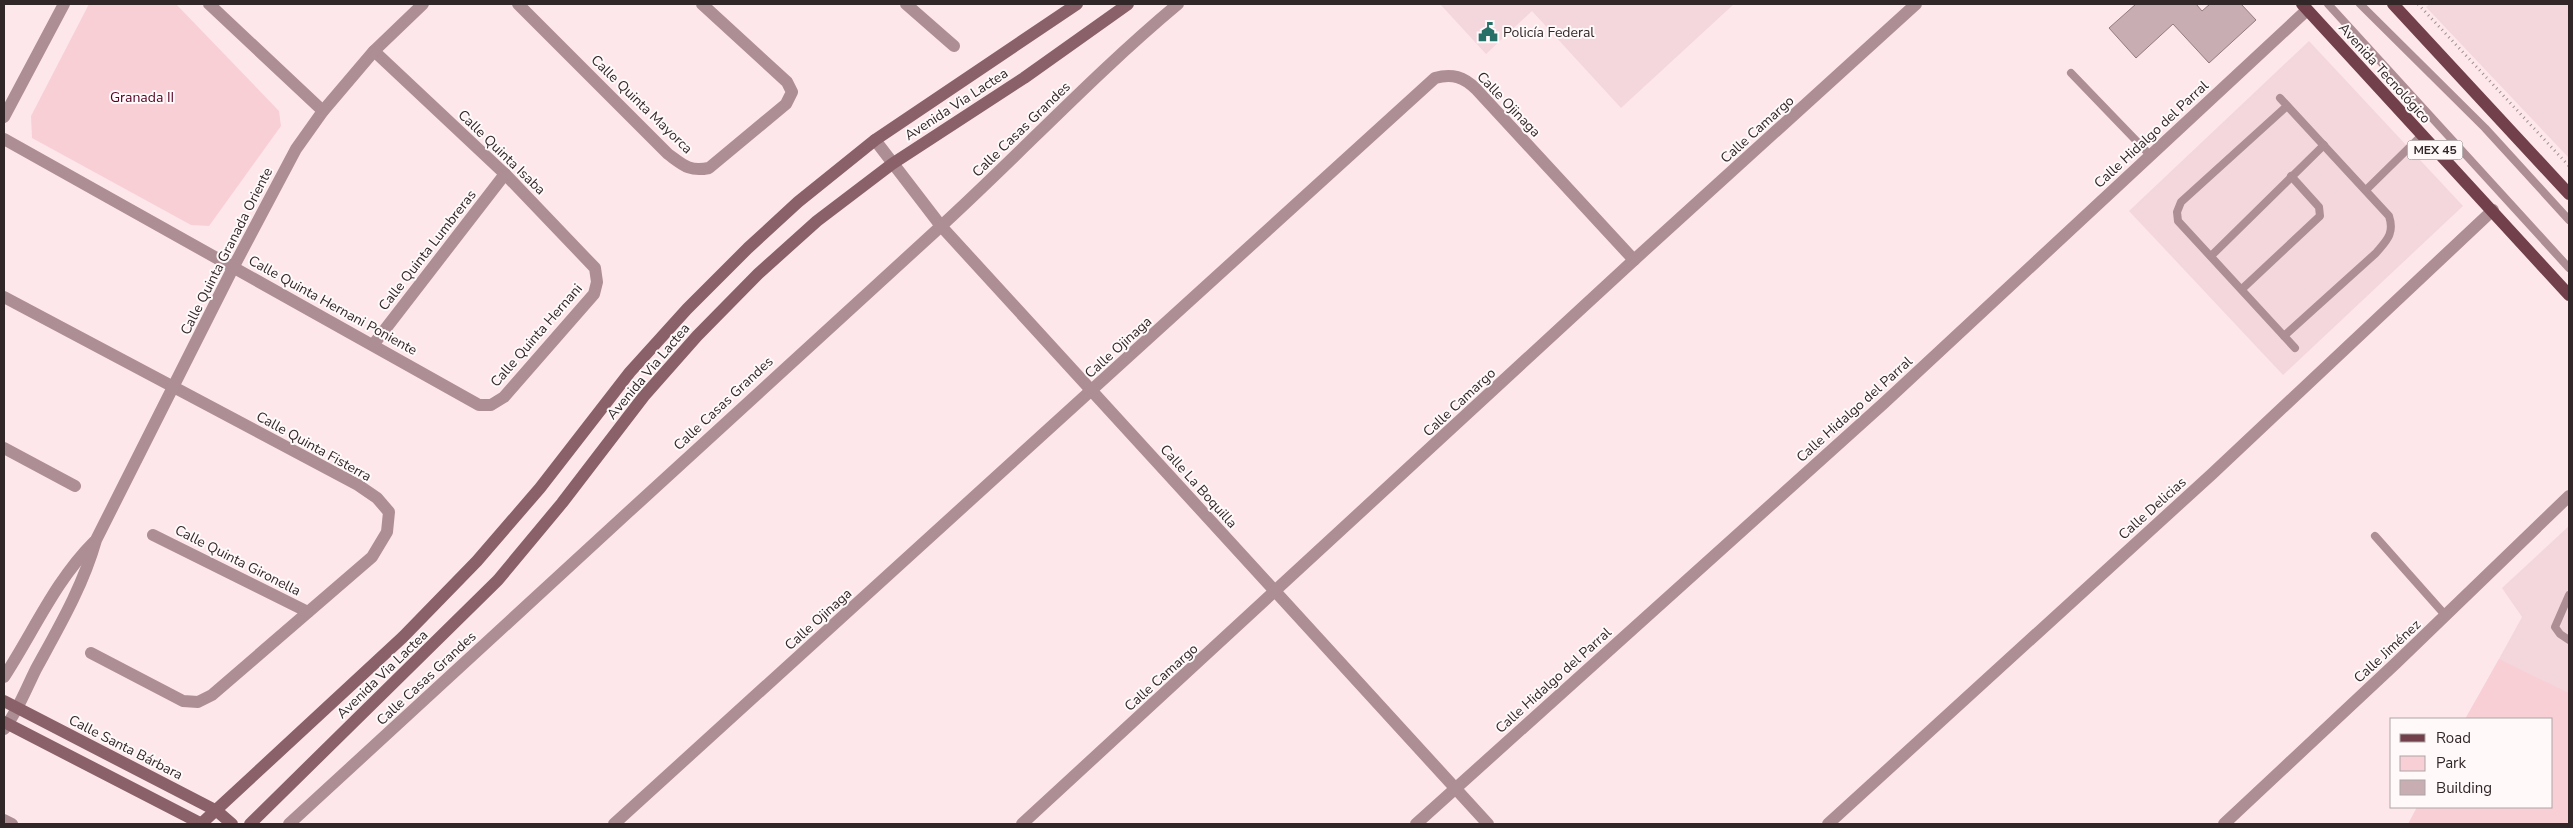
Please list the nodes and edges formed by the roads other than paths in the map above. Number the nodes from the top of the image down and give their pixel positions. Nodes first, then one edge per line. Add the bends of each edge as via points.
1 (64, 4) edge
2 (209, 4) edge
3 (518, 4) edge
4 (702, 4) edge
5 (906, 4) edge
6 (1077, 4) edge
7 (1128, 4) edge
8 (1178, 4) edge
9 (1916, 4) edge
10 (2328, 4) edge
11 (2360, 4) edge
12 (2392, 4) edge
13 (414, 6) edge
14 (2305, 7) edge
15 (954, 46) dead end
16 (374, 51) junction
17 (2071, 73) dead end
18 (2280, 98) dead end
19 (2287, 106) junction
20 (323, 111) junction
21 (4, 117) edge
22 (2422, 135) junction
23 (4, 139) edge
24 (875, 140) junction
25 (2324, 145) junction
26 (2150, 155) junction
27 (892, 164) junction
28 (505, 174) junction
29 (2291, 176) junction
30 (2366, 190) junction
31 (2569, 194) edge
32 (2493, 210) junction
33 (2569, 220) edge
34 (941, 226) junction
35 (2211, 256) junction
36 (1634, 260) junction
37 (234, 266) junction
38 (2569, 268) edge
39 (597, 282) joint
40 (2242, 289) junction
41 (2569, 295) edge
42 (4, 297) edge
43 (2284, 336) junction
44 (373, 345) junction
45 (2295, 348) dead end
46 (174, 387) junction
47 (1092, 391) junction
48 (491, 405) joint
49 (4, 448) edge
50 (75, 486) dead end
51 (2569, 496) edge
52 (153, 535) dead end
53 (2376, 536) dead end
54 (96, 540) junction
55 (1276, 592) junction
56 (2569, 595) edge
57 (308, 612) junction
58 (2446, 616) junction
59 (2569, 640) edge
60 (91, 653) dead end
61 (4, 677) edge
62 (4, 701) edge
63 (18, 708) junction
64 (5, 725) edge
65 (1455, 788) junction
66 (217, 811) junction
67 (4, 820) edge
68 (12, 824) edge
69 (202, 824) edge
70 (232, 824) edge
71 (250, 824) edge
72 (290, 824) edge
73 (614, 824) edge
74 (1022, 824) edge
75 (1416, 824) edge
76 (1488, 824) edge
77 (1828, 824) edge
78 (2224, 824) edge

1 - 21 street
2 - 20 street
3 - 4 street, Calle Quinta Mayorca via 668,154 696,170 709,168 786,104 792,92 787,82
5 - 15 street
6 - 24 main road, Avenida Via Lactea
7 - 27 main road, Avenida Via Lactea via 1024,78
8 - 34 street, Calle Casas Grandes via 1139,36
9 - 36 street, Calle Camargo
10 - 38 lane
11 - 33 lane via 2485,128
12 - 31 main road
13 - 16 street, Calle Quinta Granada Oriente
14 - 22 main road, Avenida Tecnológico / MEX 45
14 - 26 street, Calle Hidalgo del Parral
16 - 20 street, Calle Quinta Granada Oriente
16 - 28 street, Calle Quinta Isaba
17 - 26 lane
18 - 19 lane
19 - 25 lane
19 - 35 lane via 2178,206 2178,221
20 - 37 street, Calle Quinta Granada Oriente via 296,149
22 - 30 lane
22 - 32 main road, Avenida Tecnológico / MEX 45
23 - 37 street, Calle Quinta Hernani Poniente
24 - 27 street, Calle La Boquilla
24 - 66 main road, Avenida Via Lactea via 798,202 701,295 630,372 540,488 477,561 403,636
25 - 29 lane
25 - 30 lane
26 - 65 street, Calle Hidalgo del Parral via 1884,403
27 - 34 street, Calle La Boquilla
27 - 71 main road, Avenida Via Lactea via 802,234 697,336 644,396 498,580
28 - 39 street, Calle Quinta Isaba via 595,268
28 - 44 street, Calle Quinta Lumbreras
29 - 35 lane
29 - 40 lane via 2319,206 2320,216
30 - 43 lane via 2390,216 2392,231 2389,238
32 - 41 main road, Avenida Tecnológico / MEX 45
32 - 77 street, Calle Delicias via 2212,474
34 - 47 street, Calle La Boquilla
34 - 72 street, Calle Casas Grandes via 750,398
35 - 40 lane
36 - 47 street, Calle Ojinaga via 1476,88 1458,77 1442,76 1428,85
36 - 55 street, Calle Camargo
37 - 44 street, Calle Quinta Hernani Poniente
37 - 46 street, Calle Quinta Granada Oriente
39 - 48 street, Calle Quinta Hernani via 594,294 504,397
40 - 43 lane
42 - 46 street, Calle Quinta Fisterra
43 - 45 lane
44 - 48 street, Calle Quinta Hernani Poniente via 479,405
46 - 54 street, Calle Quinta Granada Oriente
46 - 57 street, Calle Quinta Fisterra via 358,485 377,498 389,512 387,532 372,557
47 - 55 street, Calle La Boquilla
47 - 73 street, Calle Ojinaga
49 - 50 street
51 - 58 street, Calle Jiménez
52 - 57 street, Calle Quinta Gironella
53 - 58 lane
54 - 61 street, Calle Quinta Granada Oriente via 74,563 57,588
54 - 63 street, Calle Quinta Granada Oriente via 76,594
55 - 65 street, Calle La Boquilla
55 - 74 street, Calle Camargo
56 - 59 lane via 2555,627
57 - 60 street, Calle Quinta Fisterra via 212,695 198,702 183,701
58 - 78 street, Calle Jiménez
62 - 63 main road, Calle Santa Bárbara
63 - 64 street, Calle Quinta Granada Oriente
63 - 66 main road, Calle Santa Bárbara
64 - 69 main road
65 - 75 street, Calle Hidalgo del Parral
65 - 76 street, Calle La Boquilla
66 - 69 main road, Avenida Via Lactea
66 - 70 main road, Calle Santa Bárbara
67 - 68 street

